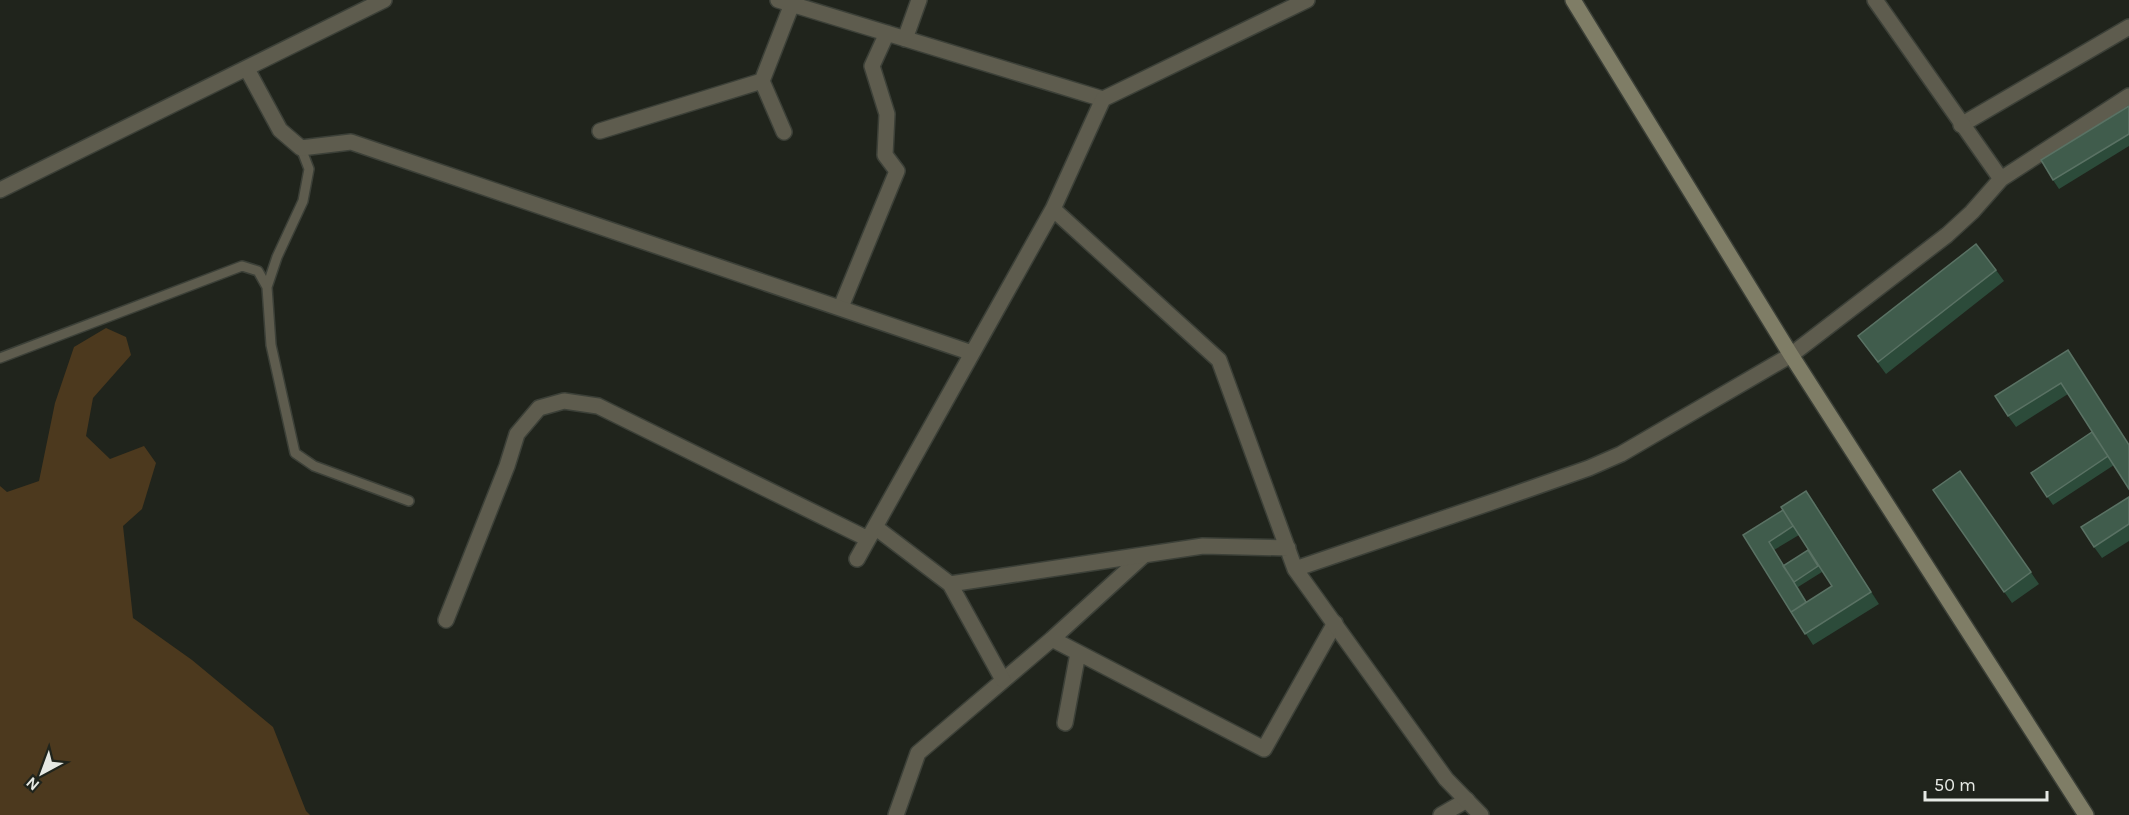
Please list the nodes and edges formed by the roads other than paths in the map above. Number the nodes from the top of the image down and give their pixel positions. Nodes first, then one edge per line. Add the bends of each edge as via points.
1 (384, 0) edge
2 (919, 0) edge
3 (1573, 0) edge
4 (1875, 0) edge
5 (785, 2) edge
6 (1299, 2) edge
7 (2129, 27) edge
8 (887, 33) junction
9 (906, 39) junction
10 (247, 69) junction
11 (762, 81) junction
12 (2129, 96) edge
13 (1103, 99) junction
14 (1961, 125) junction
15 (600, 131) dead end
16 (784, 132) dead end
17 (301, 148) junction
18 (2001, 179) junction
19 (0, 190) edge
20 (1053, 210) junction
21 (267, 287) junction
22 (841, 308) junction
23 (972, 353) junction
24 (1791, 355) junction
25 (0, 358) edge
26 (408, 501) dead end
27 (871, 533) junction
28 (1288, 548) junction
29 (1143, 556) junction
30 (857, 559) dead end
31 (1295, 569) junction
32 (950, 584) junction
33 (446, 620) dead end
34 (1335, 623) junction
35 (1052, 639) junction
36 (1078, 653) junction
37 (1003, 680) junction
38 (1065, 723) dead end
39 (1467, 800) junction
40 (896, 815) edge
41 (1441, 815) edge
42 (1481, 815) edge
43 (2086, 815) edge

1 - 10 street
2 - 9 street
3 - 24 main road
4 - 14 street
5 - 8 street
5 - 11 street
6 - 13 street
7 - 14 street
8 - 9 street
8 - 22 street via 872,66 886,114 885,155 897,171
9 - 13 street
10 - 17 street via 280,130
10 - 19 street
11 - 15 street
11 - 16 street
12 - 18 street
13 - 20 street
14 - 18 street
17 - 21 lane via 309,169 303,201
17 - 22 street via 351,142
18 - 24 street via 1947,235
20 - 23 street
20 - 28 street via 1219,360
21 - 25 lane via 258,271 242,266
21 - 26 lane via 271,345 295,453 314,466
22 - 23 street
23 - 27 street
24 - 31 street via 1621,454 1589,468
24 - 43 main road
27 - 30 street
27 - 32 street
27 - 33 street via 598,406 564,401 539,408 517,434
28 - 29 street via 1203,546
28 - 31 street
29 - 32 street
29 - 35 street
31 - 34 street
32 - 37 street
34 - 36 street via 1264,748
34 - 39 street via 1446,779
35 - 36 street
35 - 37 street
36 - 38 street
37 - 40 street via 918,753
39 - 41 street
39 - 42 street

